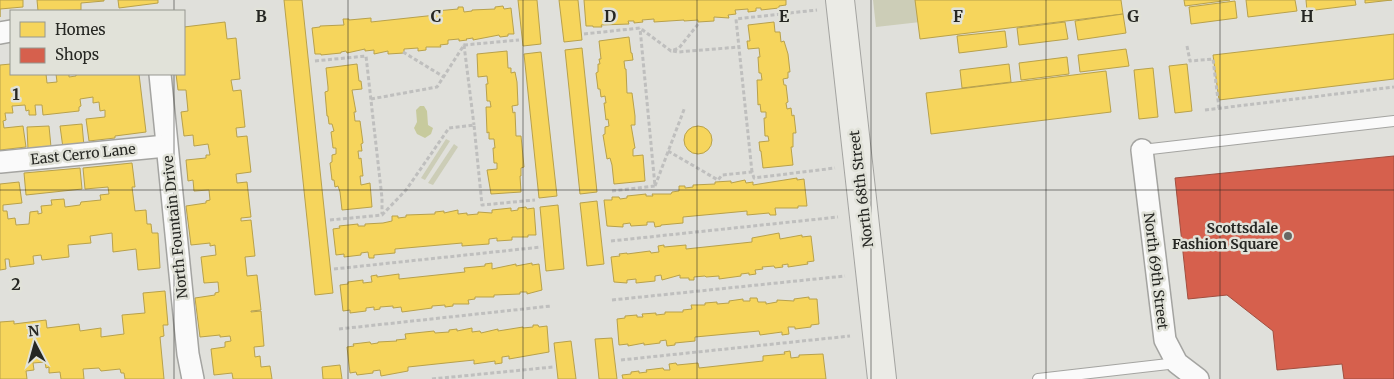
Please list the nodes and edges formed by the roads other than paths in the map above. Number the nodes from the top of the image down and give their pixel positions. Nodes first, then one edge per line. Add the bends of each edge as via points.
1 (829, 5) edge
2 (160, 75) edge
3 (1394, 121) edge
4 (166, 146) junction
5 (1142, 150) joint
6 (0, 162) edge
7 (1177, 363) junction
8 (193, 379) edge
9 (882, 379) edge
10 (1038, 379) edge
11 (1198, 379) edge

1 - 9 street, North 68th Street
2 - 4 street, North Fountain Drive
3 - 5 lane
4 - 6 street, East Cerro Lane
4 - 8 street, North Fountain Drive
5 - 7 street, North 69th Street via 1165,340
7 - 10 lane
7 - 11 street, North 69th Street

